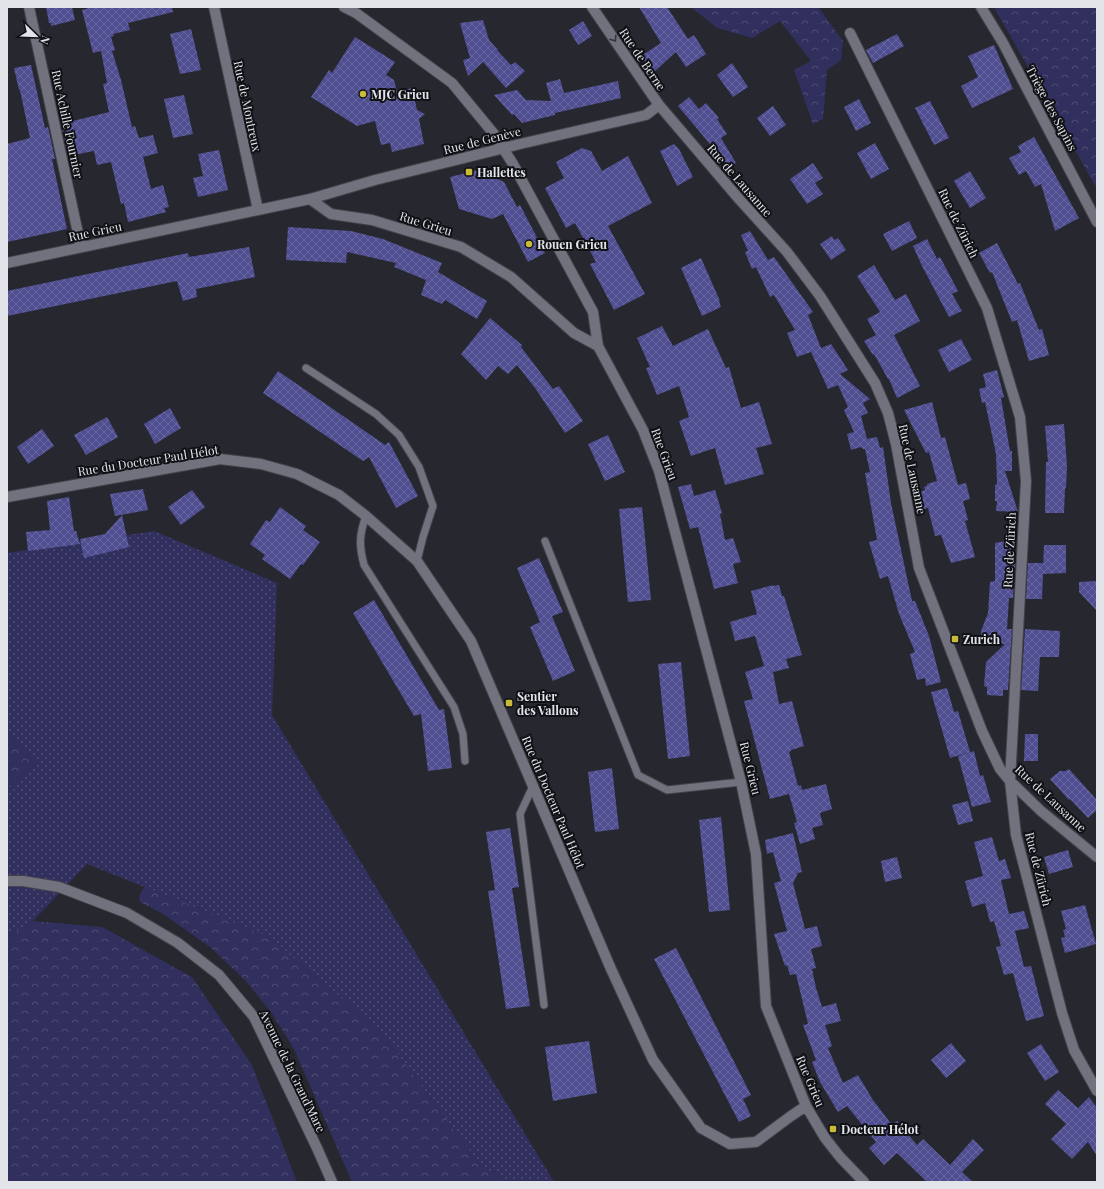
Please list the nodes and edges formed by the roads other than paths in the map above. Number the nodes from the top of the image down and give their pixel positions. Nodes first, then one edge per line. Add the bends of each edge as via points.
1 (30, 7) edge
2 (214, 7) edge
3 (344, 7) edge
4 (592, 7) edge
5 (982, 7) edge
6 (850, 33) dead end
7 (659, 105) junction
8 (503, 149) junction
9 (310, 199) junction
10 (258, 210) junction
11 (1097, 222) edge
12 (81, 247) junction
13 (7, 263) edge
14 (598, 346) junction
15 (306, 368) dead end
16 (7, 497) edge
17 (366, 516) junction
18 (545, 541) dead end
19 (417, 561) junction
20 (465, 760) dead end
21 (1010, 780) junction
22 (741, 782) junction
23 (533, 786) junction
24 (1097, 857) edge
25 (7, 881) edge
26 (544, 1005) dead end
27 (1097, 1091) edge
28 (806, 1106) junction
29 (332, 1182) edge
30 (864, 1182) edge

1 - 12 street, Rue Achille Fournier
2 - 10 street, Rue de Montreux
3 - 8 street via 452,83 494,134
4 -> 7 street, Rue de Berne
5 - 11 street, Triège des Sapins
6 - 21 street, Rue de Zürich via 987,308 1020,417 1026,481
7 - 8 street, Rue de Genève via 646,115
7 - 21 street, Rue de Lausanne via 787,252 833,316 875,383 888,413 896,444 919,568 982,731 1000,769
8 - 9 street, Rue de Genève via 375,180
8 - 14 street via 593,312
9 - 10 street, Rue Grieu
9 - 14 street, Rue Grieu via 331,214 372,220 461,247 511,277 574,333
10 - 12 street, Rue Grieu
12 - 13 street, Rue Grieu
14 - 22 street, Rue Grieu via 643,430 659,471
15 - 19 lane via 376,414 399,435 419,468 433,506
16 - 17 street, Rue du Docteur Paul Hélot via 220,460 261,464 297,474 339,495
17 - 19 street, Rue du Docteur Paul Hélot
17 - 20 lane via 361,531 360,549 364,565 454,707 463,734
18 - 22 lane via 638,775 667,790
19 - 23 street, Rue du Docteur Paul Hélot via 471,640
21 - 24 street, Rue de Lausanne via 1041,811
21 - 27 street, Rue de Zürich via 1016,835 1062,1014 1074,1050
22 - 28 street, Rue Grieu via 756,854 766,1006
23 - 26 lane via 520,814
23 - 28 street, Rue du Docteur Paul Hélot via 653,1060 701,1128 730,1144 756,1142
25 - 29 street, Avenue de la Grand'Mare via 59,887 127,913 178,943 219,975 254,1017
28 - 30 street, Rue Grieu via 825,1138

